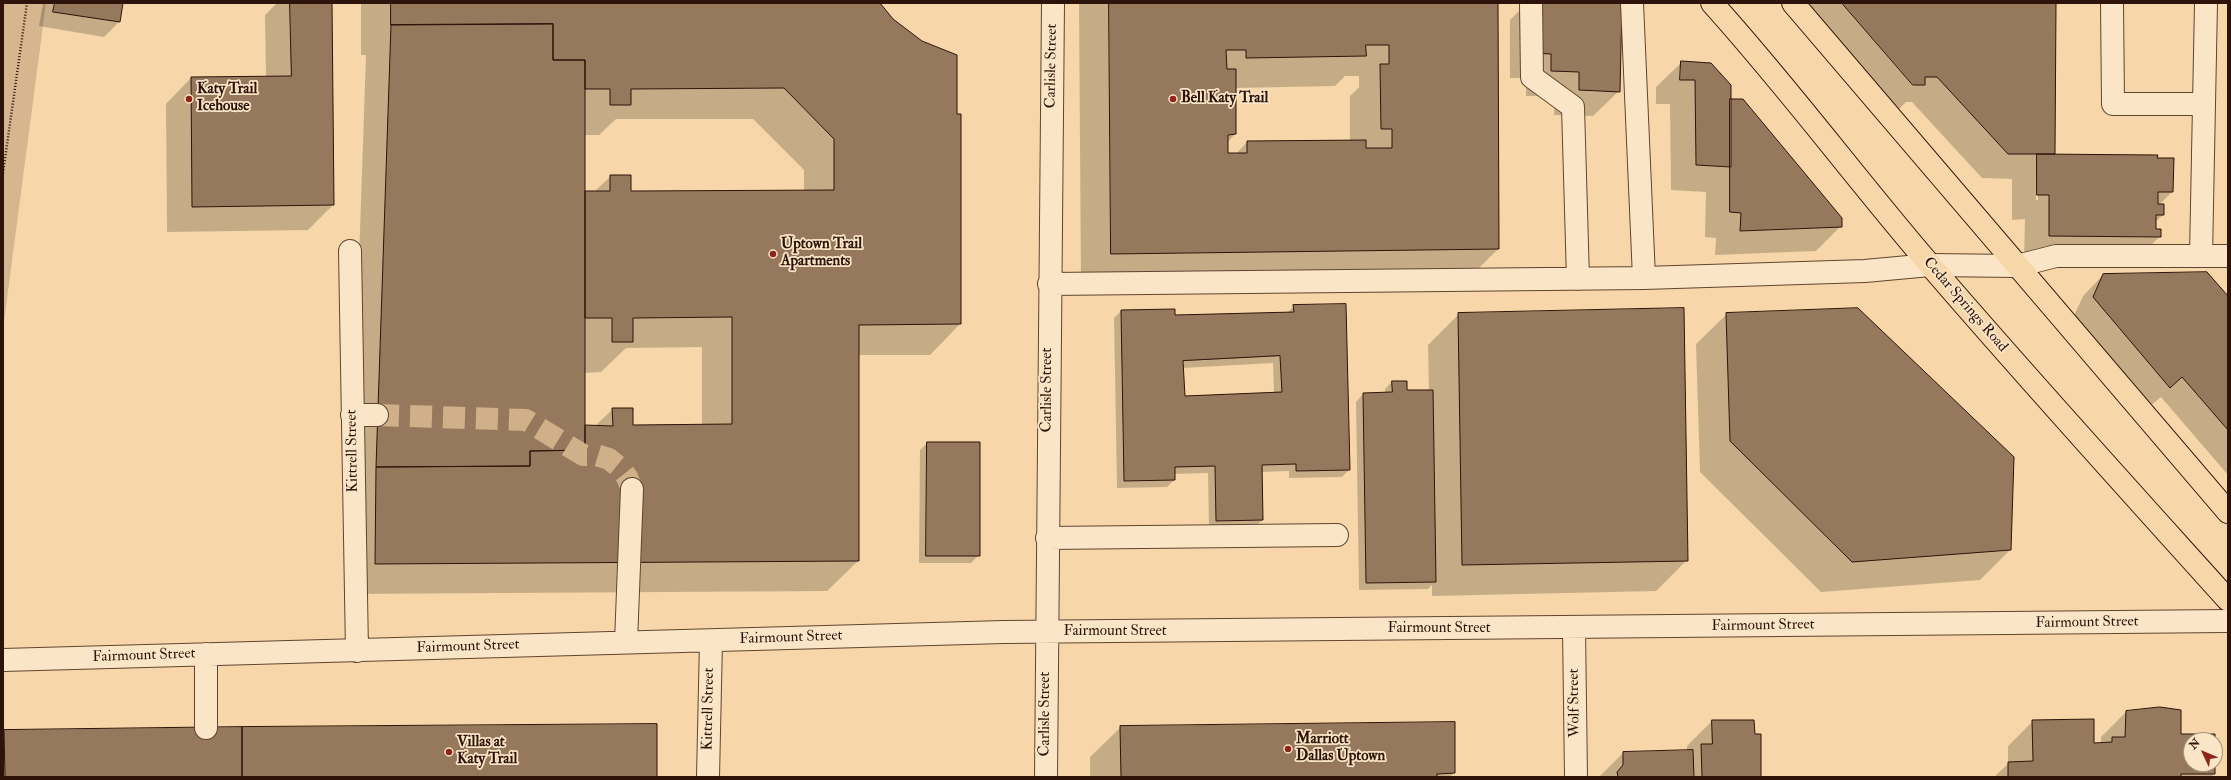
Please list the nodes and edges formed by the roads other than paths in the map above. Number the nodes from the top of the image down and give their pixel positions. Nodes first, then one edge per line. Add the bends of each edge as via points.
1 (1053, 3) edge
2 (1531, 3) edge
3 (1632, 3) edge
4 (1712, 3) edge
5 (1794, 3) edge
6 (2112, 3) edge
7 (2206, 3) edge
8 (2204, 104) junction
9 (350, 251) dead end
10 (2201, 256) junction
11 (2228, 256) edge
12 (1930, 265) junction
13 (2017, 266) junction
14 (1644, 278) junction
15 (1578, 279) junction
16 (1049, 284) junction
17 (352, 415) junction
18 (378, 415) tunnel mouth
19 (632, 489) tunnel mouth
20 (2228, 512) edge
21 (1337, 535) dead end
22 (1047, 538) junction
23 (2228, 600) edge
24 (2228, 621) edge
25 (1574, 628) junction
26 (1047, 632) junction
27 (710, 640) junction
28 (626, 642) junction
29 (357, 651) junction
30 (206, 654) junction
31 (3, 660) edge
32 (206, 728) dead end
33 (708, 777) edge
34 (1046, 777) edge
35 (1576, 777) edge

1 - 16 street, Carlisle Street
2 - 15 street via 1532,77 1573,107
3 - 14 street
4 - 12 main road, Cedar Springs Road via 1744,38 1842,161
5 - 13 main road
6 - 8 street via 2112,104
7 - 8 street
8 - 10 street
9 - 17 street, Kittrell Street
10 - 11 street
10 - 13 street via 2056,256
12 - 13 street
12 - 14 street via 1865,271
12 - 23 main road, Cedar Springs Road
13 - 20 main road
14 - 15 street
15 - 16 street
16 - 22 street, Carlisle Street
17 - 18 street
17 - 29 street, Kittrell Street
19 - 28 street
21 - 22 street
22 - 26 street, Carlisle Street
24 - 25 street, Fairmount Street
25 - 26 street, Fairmount Street
25 - 35 street, Wolf Street
26 - 27 street, Fairmount Street
26 - 34 street, Carlisle Street
27 - 28 street, Fairmount Street
27 - 33 street, Kittrell Street
28 - 29 street, Fairmount Street
29 - 30 street, Fairmount Street
30 - 31 street, Fairmount Street
30 - 32 street

